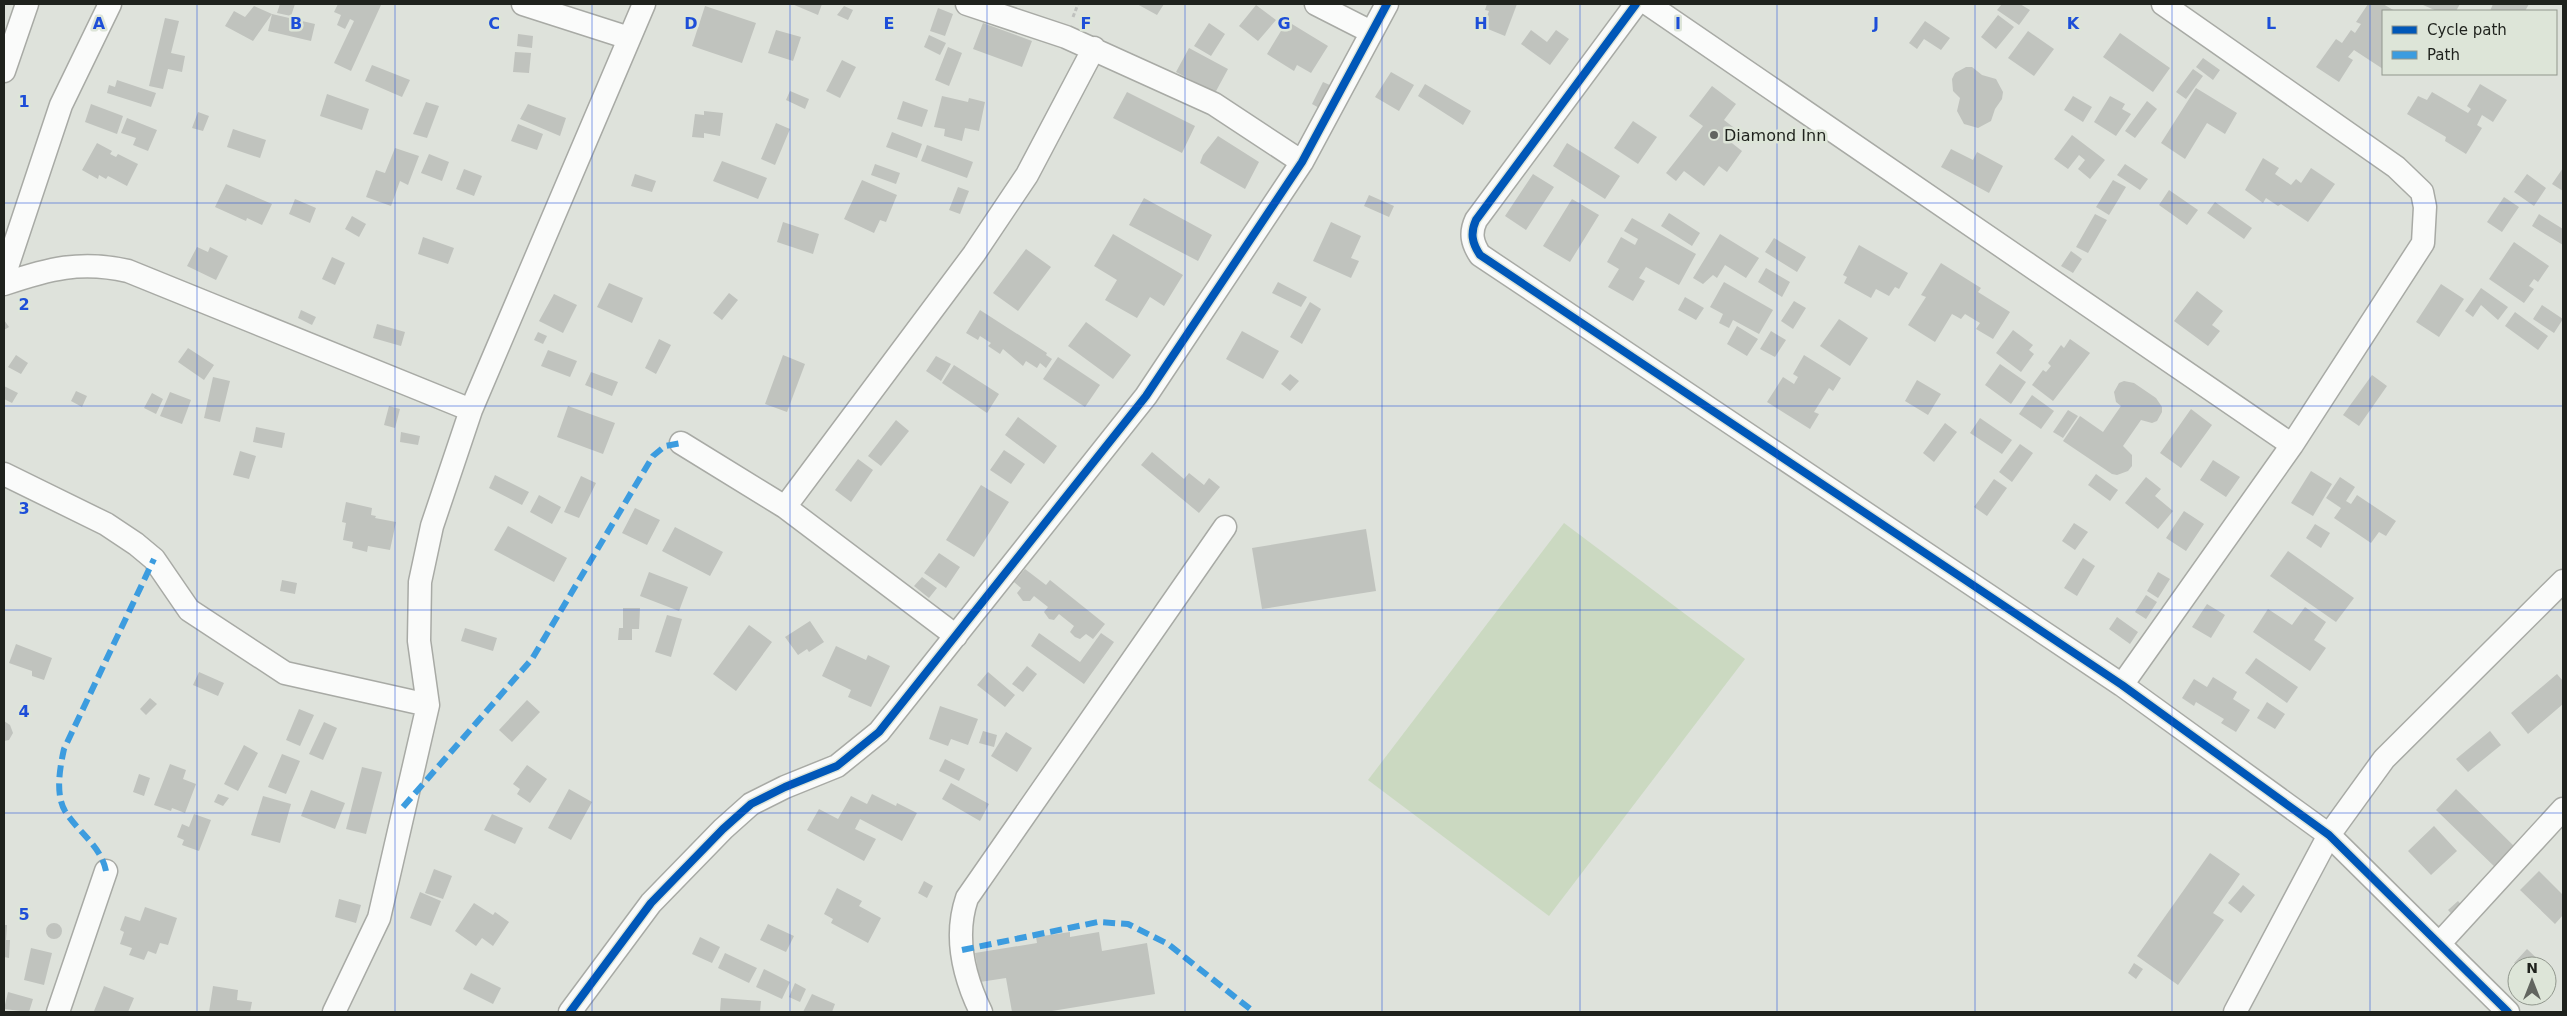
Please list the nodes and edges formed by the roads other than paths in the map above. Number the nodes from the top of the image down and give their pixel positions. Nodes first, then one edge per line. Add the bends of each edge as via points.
1 (27, 4) edge
2 (110, 4) edge
3 (523, 4) edge
4 (644, 4) edge
5 (966, 4) edge
6 (1316, 4) edge
7 (1387, 4) edge
8 (1636, 4) edge
9 (1648, 4) edge
10 (2163, 4) edge
11 (1371, 32) junction
12 (629, 38) junction
13 (1094, 48) junction
14 (4, 70) edge
15 (1302, 162) junction
16 (4, 276) edge
17 (4, 284) edge
18 (471, 410) junction
19 (681, 443) dead end
20 (2292, 445) junction
21 (4, 474) edge
22 (785, 507) junction
23 (1225, 527) dead end
24 (2563, 581) edge
25 (956, 636) junction
26 (2122, 685) junction
27 (428, 705) junction
28 (2563, 809) edge
29 (2329, 835) junction
30 (106, 871) dead end
31 (2439, 944) junction
32 (58, 1012) edge
33 (334, 1012) edge
34 (570, 1012) edge
35 (981, 1012) edge
36 (2235, 1012) edge
37 (2508, 1012) edge

1 - 14 street
2 - 16 street via 61,105
3 - 12 street
4 - 12 street
5 - 13 street
6 - 11 street
7 - 11 street
8 - 26 street via 1476,220 1472,238 1480,255
9 - 20 street
10 - 20 street via 2396,167 2422,192 2425,207 2423,243
11 - 15 street
12 - 18 street
13 - 15 street via 1214,104
13 - 22 street via 1027,175 974,254
15 - 25 street via 1146,396
17 - 18 street via 42,271 79,265 128,271
18 - 27 street via 432,526 420,582 419,641
19 - 22 street
20 - 26 street
21 - 27 street via 106,524 136,544 154,559 189,610 285,673
22 - 25 street
23 - 35 street via 967,898 960,930 962,950
24 - 29 street via 2384,759
25 - 34 street via 880,732 837,766 751,804 723,829 651,903
26 - 29 street
27 - 33 street via 379,918
28 - 31 street
29 - 31 street
29 - 36 street
30 - 32 street
31 - 37 street

